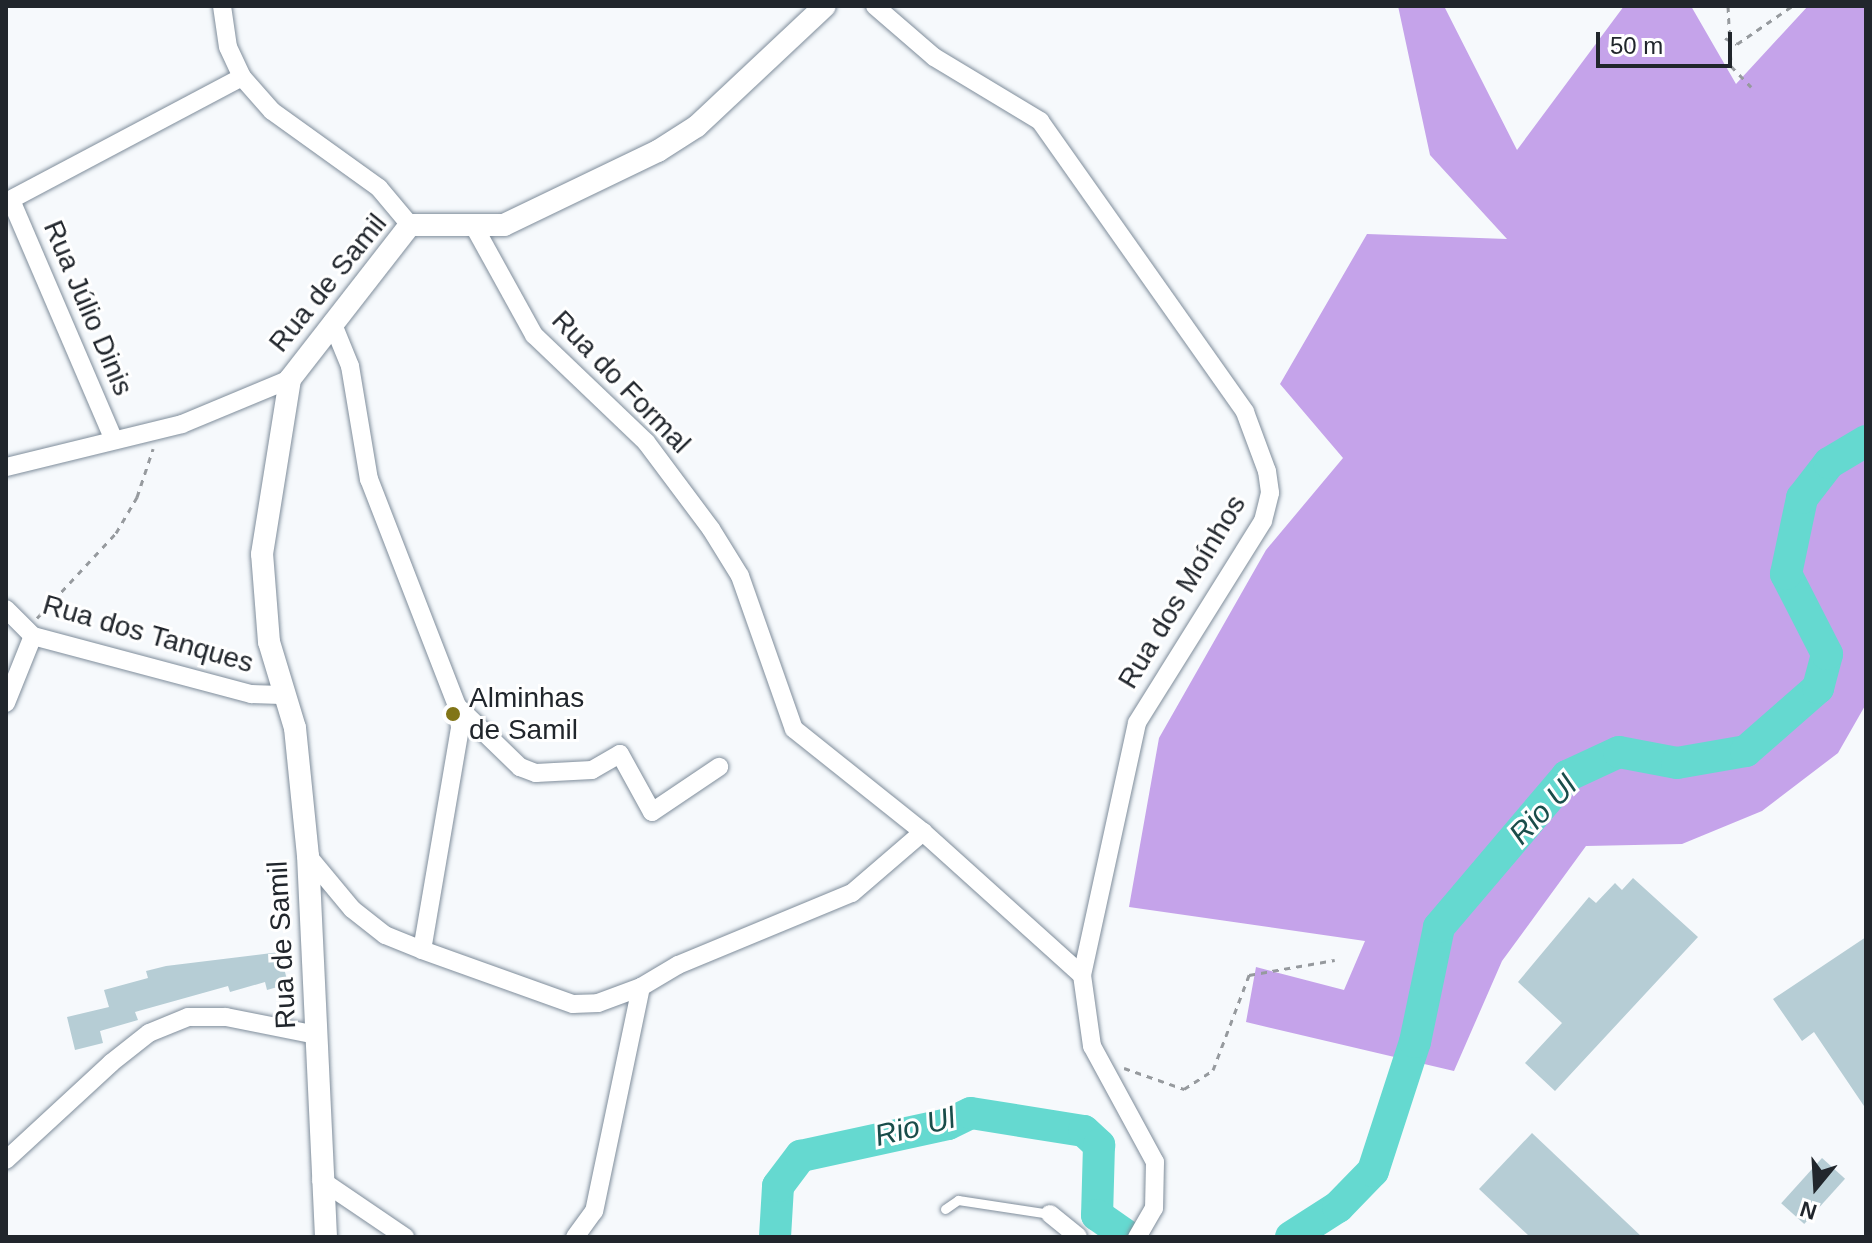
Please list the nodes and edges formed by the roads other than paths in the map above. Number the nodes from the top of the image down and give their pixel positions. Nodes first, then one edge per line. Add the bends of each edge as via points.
1 (222, 6) edge
2 (825, 6) edge
3 (875, 6) edge
4 (242, 77) junction
5 (8, 201) edge
6 (410, 225) junction
7 (476, 230) junction
8 (332, 322) junction
9 (290, 379) junction
10 (113, 438) junction
11 (6, 467) edge
12 (6, 609) edge
13 (29, 633) junction
14 (281, 695) junction
15 (6, 703) edge
16 (457, 706) junction
17 (719, 767) dead end
18 (923, 832) junction
19 (308, 856) junction
20 (422, 950) junction
21 (1082, 975) junction
22 (641, 987) junction
23 (317, 1035) junction
24 (6, 1160) edge
25 (321, 1180) junction
26 (945, 1209) dead end
27 (1050, 1214) joint
28 (325, 1227) edge
29 (1141, 1232) edge
30 (405, 1237) edge
31 (575, 1237) edge
32 (1078, 1237) edge

1 - 4 street via 228,47
2 - 7 street, Rua de Samil via 707,117 658,151 504,225
3 - 21 street, Rua dos Moínhos via 934,57 1040,121 1245,412 1267,471 1270,493 1263,521 1137,723
4 - 5 street
4 - 6 street via 272,111 379,188
5 - 10 street, Rua Júlio Dinis
6 - 7 street, Rua de Samil
6 - 8 street, Rua de Samil
7 - 18 street, Rua do Formal via 534,335 646,442 711,529 740,576 794,729
8 - 9 street, Rua de Samil
8 - 16 street via 350,366 369,479
9 - 10 street via 159,430
9 - 14 street, Rua de Samil via 262,554 269,642
10 - 11 street
12 - 13 street, Rua dos Tanques
13 - 14 street, Rua dos Tanques via 251,694
13 - 15 street
14 - 19 street, Rua de Samil via 295,728
16 - 17 street via 520,767 536,773 592,770 620,754 652,812
16 - 20 street via 460,728
18 - 21 street, Rua do Formal
18 - 22 street via 852,893 678,965
19 - 20 street via 352,909 385,935
19 - 23 street, Rua de Samil
20 - 22 street via 573,1004 598,1003
21 - 29 street, Rua dos Moínhos via 1092,1046 1155,1162 1158,1190
22 - 31 street via 594,1211
23 - 24 street via 226,1017 188,1017 149,1033
23 - 25 street, Rua de Samil
25 - 28 street, Rua de Samil
25 - 30 street
26 - 27 lane via 958,1200
27 - 32 street

